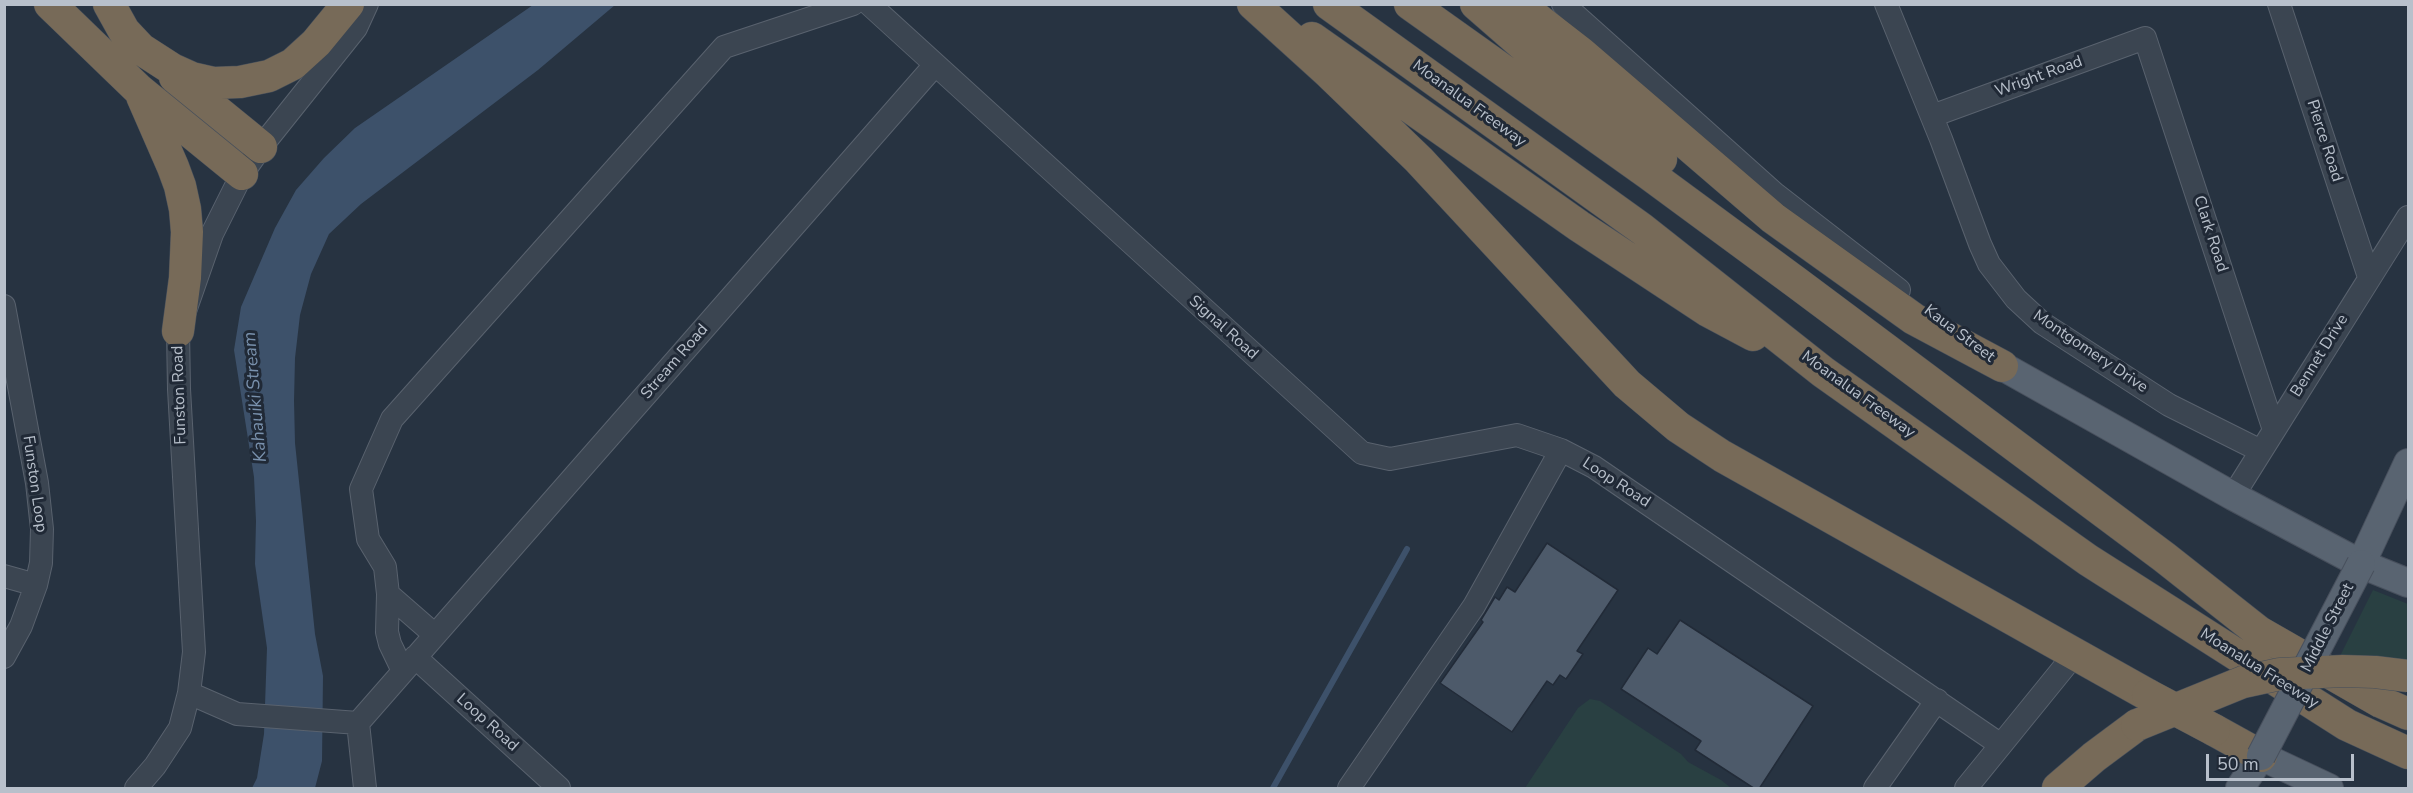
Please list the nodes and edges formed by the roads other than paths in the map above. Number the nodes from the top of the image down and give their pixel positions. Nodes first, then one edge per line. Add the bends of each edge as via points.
1 (50, 4) edge
2 (109, 4) edge
3 (348, 4) edge
4 (368, 4) edge
5 (853, 4) edge
6 (869, 4) edge
7 (1253, 4) edge
8 (1261, 4) edge
9 (1329, 4) edge
10 (1410, 4) edge
11 (1476, 4) edge
12 (1518, 4) edge
13 (1563, 4) edge
14 (1886, 4) edge
15 (2279, 4) edge
16 (2145, 38) joint
17 (141, 50) junction
18 (934, 66) junction
19 (139, 90) junction
20 (1932, 116) junction
21 (261, 147) junction
22 (242, 174) junction
23 (2409, 217) edge
24 (2369, 278) junction
25 (1797, 283) junction
26 (4, 306) edge
27 (178, 332) junction
28 (2002, 366) junction
29 (1823, 372) junction
30 (2274, 430) junction
31 (1561, 450) junction
32 (2261, 451) junction
33 (2409, 463) edge
34 (2233, 496) junction
35 (2361, 564) junction
36 (4, 576) edge
37 (2409, 583) edge
38 (36, 585) junction
39 (388, 594) junction
40 (435, 635) junction
41 (2074, 655) junction
42 (4, 657) edge
43 (409, 664) junction
44 (2409, 676) edge
45 (189, 693) junction
46 (1937, 700) junction
47 (2409, 714) edge
48 (358, 723) junction
49 (2001, 745) junction
50 (2409, 753) edge
51 (2261, 756) junction
52 (136, 789) edge
53 (365, 789) edge
54 (559, 789) edge
55 (1349, 789) edge
56 (1875, 789) edge
57 (1966, 789) edge
58 (2058, 789) edge
59 (2240, 789) edge
60 (2329, 789) edge

1 - 19 highway
2 - 17 highway via 124,32
3 - 17 highway via 316,43 292,64 268,76 214,83 172,69
4 - 21 street, Funston Road via 356,28
5 - 39 street via 724,47 392,419 361,489 368,538 382,560
6 - 18 street, Signal Road
7 - 41 highway via 1419,160 1627,384 1678,427 1722,456
8 - 29 highway via 1345,58 1579,226 1708,311
9 - 29 highway, Moanalua Freeway via 1642,229
10 - 25 highway, Moanalua Freeway
11 - 25 highway via 1669,166
12 - 28 highway via 1581,52 1782,225 1914,319
13 - 28 street, Kaua Street via 1774,193
14 - 20 street, Montgomery Drive
15 - 24 street, Pierce Road
16 - 20 street, Wright Road
16 - 30 street, Clark Road
17 - 21 highway
18 - 31 street, Signal Road via 1362,453 1390,459 1516,435
18 - 40 street, Stream Road
19 - 22 highway
19 - 27 highway via 173,167 185,208 185,278
20 - 32 street, Montgomery Drive via 1980,244 1995,273 2016,299 2042,322 2169,405
21 - 22 street, Funston Road
22 - 27 street, Funston Road via 212,234
23 - 24 street, Bennet Drive
24 - 30 street, Bennet Drive
25 - 47 highway, Moanalua Freeway via 2259,632
26 - 38 street, Funston Loop via 41,514 41,563
27 - 45 street, Funston Road via 194,652
28 - 34 main road, Kaua Street
29 - 50 highway, Moanalua Freeway via 2088,560 2347,724
30 - 32 street, Bennet Drive
31 - 46 street, Loop Road via 1594,467
31 - 55 street via 1474,606
32 - 34 street, Bennet Drive
33 - 35 main road, Middle Street
34 - 35 main road, Kaua Street
35 - 37 main road, Kaua Street
35 - 51 main road, Middle Street, bridge
36 - 38 street
38 - 42 street, Funston Loop
39 - 40 street
39 - 43 street via 390,644
40 - 43 street, Stream Road
41 - 49 street
41 - 51 highway, bridge
43 - 48 street, Stream Road
43 - 54 street, Loop Road
44 - 58 highway, bridge via 2343,671 2280,674 2243,682 2137,725
45 - 48 street via 245,715
45 - 52 street, Funston Road via 180,728
46 - 49 street, Loop Road
46 - 56 street
48 - 53 street
49 - 57 street
51 - 59 main road, Middle Street
51 - 60 main road

